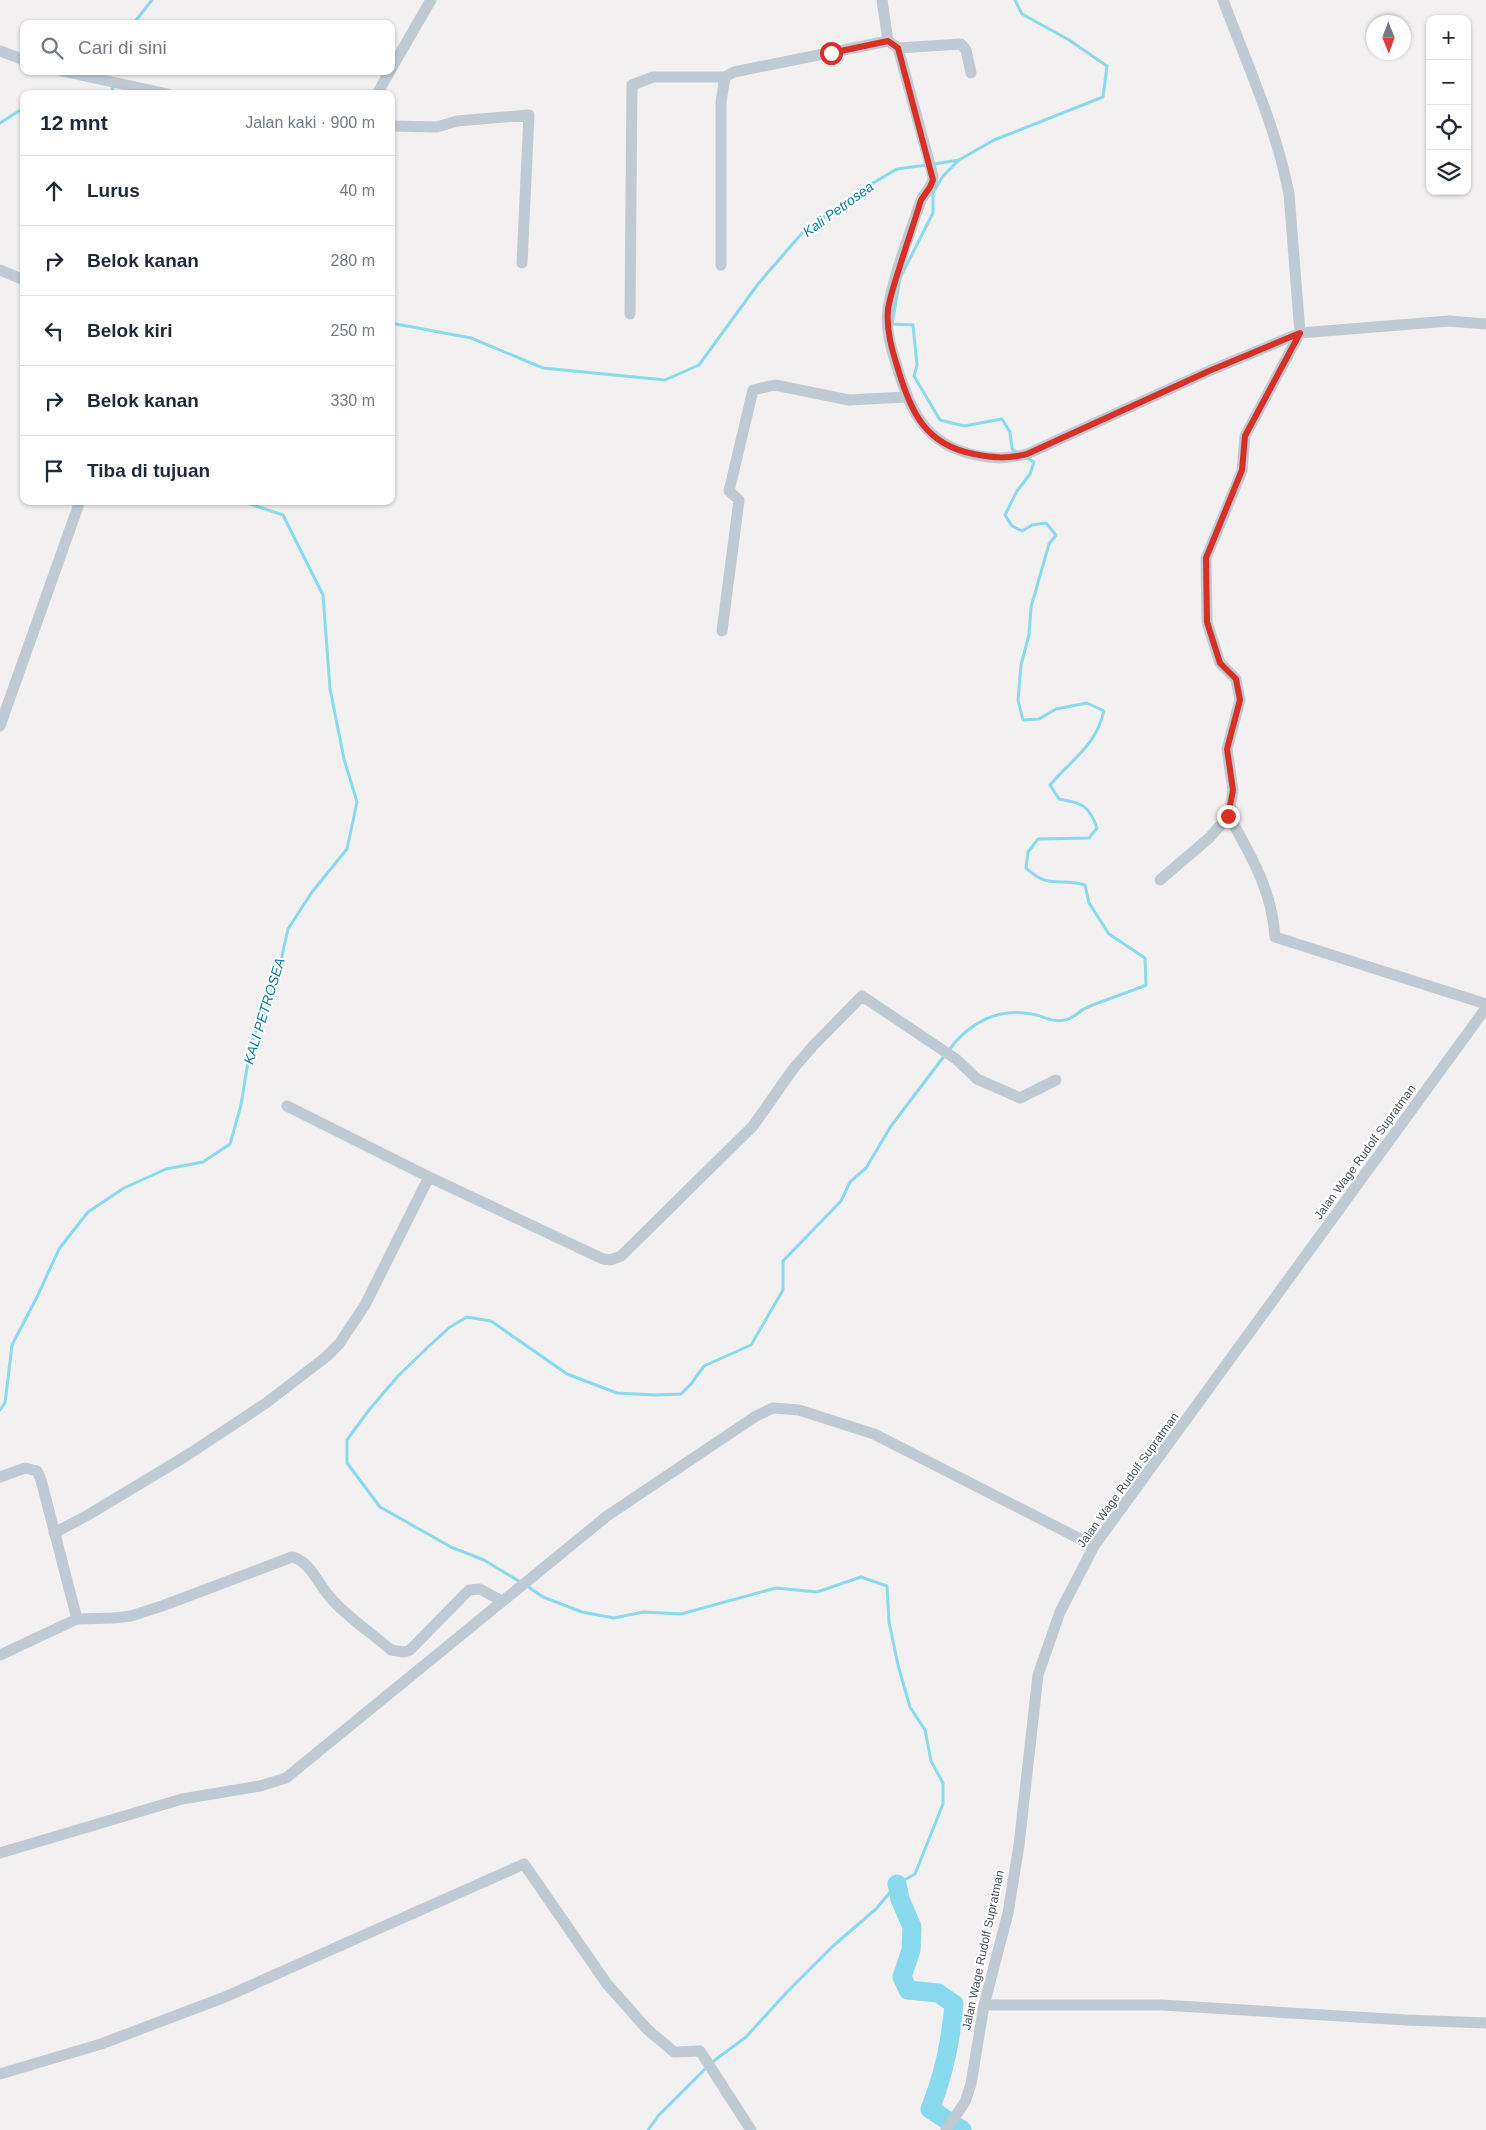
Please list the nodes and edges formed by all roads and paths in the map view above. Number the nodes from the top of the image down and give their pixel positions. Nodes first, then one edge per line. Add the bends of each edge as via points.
1 (430, 0) edge
2 (882, 0) edge
3 (1223, 0) edge
4 (888, 41) junction
5 (898, 48) junction
6 (0, 51) edge
7 (20, 58) edge
8 (395, 63) edge
9 (971, 73) dead end
10 (80, 75) edge
11 (388, 75) edge
12 (725, 77) junction
13 (150, 90) edge
14 (379, 90) edge
15 (395, 126) edge
16 (522, 263) dead end
17 (721, 265) dead end
18 (0, 270) edge
19 (20, 278) edge
20 (630, 314) dead end
21 (1486, 324) edge
22 (1300, 333) junction
23 (906, 397) junction
24 (79, 505) edge
25 (722, 631) dead end
26 (0, 726) edge
27 (1228, 816) junction
28 (1160, 880) dead end
29 (1486, 1004) edge
30 (1486, 1008) edge
31 (1056, 1080) dead end
32 (287, 1106) dead end
33 (429, 1177) junction
34 (0, 1477) edge
35 (54, 1533) junction
36 (1094, 1546) junction
37 (506, 1598) junction
38 (77, 1619) junction
39 (0, 1655) edge
40 (0, 1853) edge
41 (984, 2004) junction
42 (1486, 2023) edge
43 (0, 2074) edge
44 (751, 2130) edge
45 (946, 2130) edge

1 - 8 street
2 - 4 street
3 - 22 street via 1273,131 1285,174
4 - 5 street
4 - 12 street via 734,72
5 - 9 street via 961,44 966,50
5 - 23 street via 933,176 921,200 888,309 888,330
6 - 7 street
10 - 13 street
11 - 14 street
12 - 17 street via 721,102
12 - 20 street via 653,77 632,86
15 - 16 street via 437,127 457,121 529,115
18 - 19 street
21 - 22 street via 1449,321
22 - 23 street via 1027,454 1008,459 957,451 938,440 924,427
22 - 27 street via 1245,436 1242,470 1206,558 1207,622 1220,663 1236,679 1240,700 1227,749 1233,790
23 - 25 street via 849,400 775,385 753,390 729,491 739,500
24 - 26 street
27 - 28 street via 1209,838
27 - 29 street via 1254,861 1268,895 1274,937
30 - 36 street, Jalan Wage Rudolf Supratman
31 - 33 street via 1020,1098 977,1079 956,1059 862,996 798,1063 753,1126 621,1256 603,1259
32 - 33 street
33 - 35 street via 365,1305 339,1344 326,1357 266,1403 186,1456
34 - 35 street via 25,1468 37,1470
35 - 38 street
36 - 37 street via 874,1434 799,1410 773,1408 756,1416 607,1516
36 - 41 street, Jalan Wage Rudolf Supratman via 1060,1612 1038,1675 1010,1903
37 - 38 street via 480,1589 469,1590 410,1650 397,1652 333,1601 310,1570 292,1557 131,1616
37 - 40 street via 286,1778 260,1786 182,1799
38 - 39 street
41 - 42 street via 1162,2005
41 - 45 street, Jalan Wage Rudolf Supratman via 971,2084 960,2110
43 - 44 street via 101,2044 226,1997 524,1864 607,1984 647,2029 674,2052 700,2051

